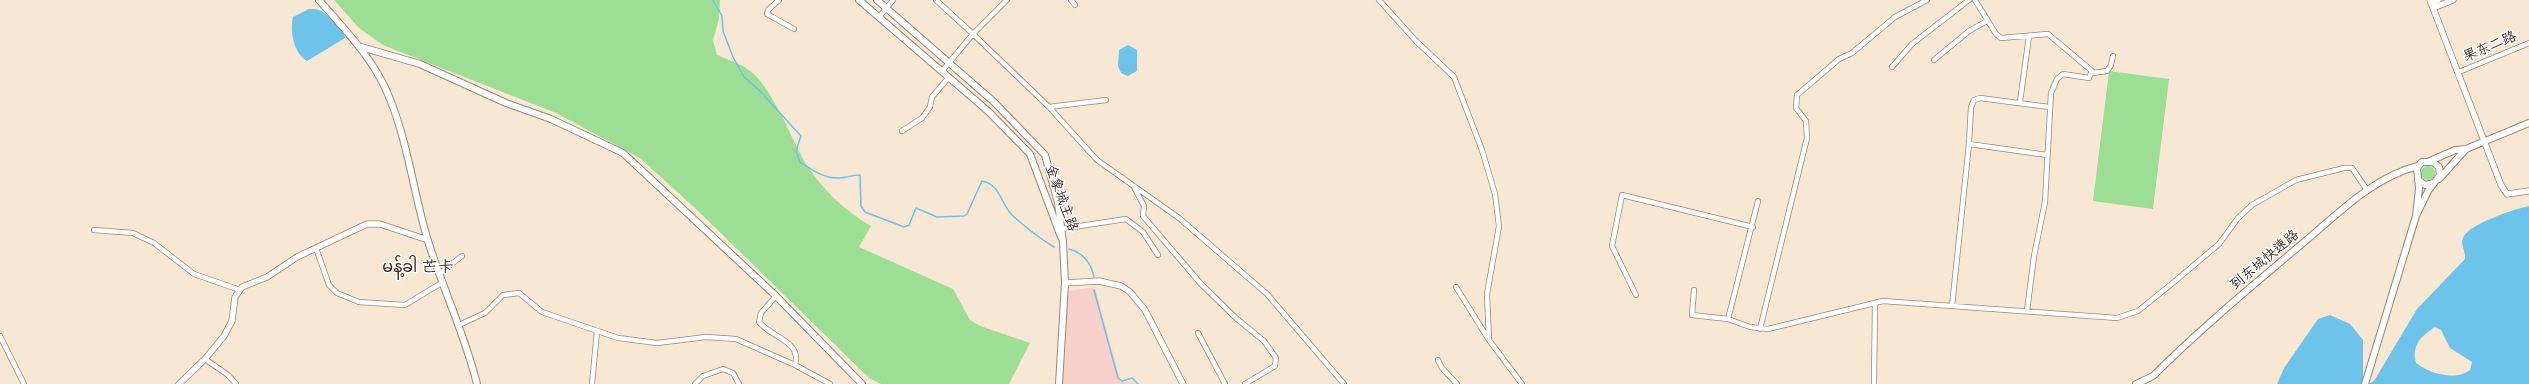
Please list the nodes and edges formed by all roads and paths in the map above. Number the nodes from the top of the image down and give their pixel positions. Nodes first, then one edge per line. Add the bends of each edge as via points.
1 (319, 0) edge
2 (779, 0) edge
3 (859, 0) edge
4 (877, 0) edge
5 (893, 0) edge
6 (936, 0) edge
7 (1007, 0) edge
8 (1071, 0) edge
9 (1379, 0) edge
10 (1927, 0) edge
11 (1969, 0) edge
12 (1975, 0) edge
13 (2438, 0) edge
14 (2452, 0) edge
15 (2431, 4) edge
16 (1075, 5) dead end
17 (887, 8) junction
18 (879, 17) junction
19 (1987, 21) junction
20 (794, 29) dead end
21 (973, 34) junction
22 (2029, 36) junction
23 (2529, 43) edge
24 (361, 47) junction
25 (2112, 56) dead end
26 (1934, 60) dead end
27 (951, 62) junction
28 (1892, 67) dead end
29 (942, 72) junction
30 (2459, 72) junction
31 (2092, 74) junction
32 (949, 77) junction
33 (1106, 100) dead end
34 (2020, 102) junction
35 (1049, 107) junction
36 (2049, 107) junction
37 (1007, 115) junction
38 (2529, 122) edge
39 (1000, 124) junction
40 (902, 131) dead end
41 (2485, 141) junction
42 (1969, 144) junction
43 (2466, 149) junction
44 (2047, 155) junction
45 (2430, 161) junction
46 (2418, 166) junction
47 (2418, 180) junction
48 (2437, 181) junction
49 (1132, 184) junction
50 (2367, 190) junction
51 (2529, 191) edge
52 (1758, 202) dead end
53 (2416, 216) junction
54 (1753, 227) junction
55 (1060, 229) junction
56 (94, 230) dead end
57 (428, 240) junction
58 (316, 248) junction
59 (1158, 255) dead end
60 (462, 256) dead end
61 (440, 272) junction
62 (443, 282) junction
63 (1065, 283) junction
64 (1456, 287) dead end
65 (240, 290) junction
66 (1694, 290) dead end
67 (1636, 295) dead end
68 (776, 296) junction
69 (1875, 303) junction
70 (1952, 306) junction
71 (2028, 311) junction
72 (1728, 319) junction
73 (459, 325) junction
74 (1760, 329) junction
75 (597, 331) junction
76 (1198, 333) dead end
77 (0, 336) edge
78 (1489, 340) junction
79 (204, 360) junction
80 (1438, 360) dead end
81 (795, 365) junction
82 (2366, 381) edge
83 (24, 384) edge
84 (179, 384) edge
85 (236, 384) edge
86 (477, 384) edge
87 (592, 384) edge
88 (695, 384) edge
89 (739, 384) edge
90 (830, 384) edge
91 (862, 384) edge
92 (1059, 384) edge
93 (1183, 384) edge
94 (1225, 384) edge
95 (1245, 384) edge
96 (1344, 384) edge
97 (1457, 384) edge
98 (1522, 384) edge
99 (1874, 384) edge
100 (2136, 384) edge

1 - 24 main road
2 - 20 street via 767,14
3 - 18 main road, 金象城主路
4 - 17 main road, 金象城主路
5 - 17 street
6 - 21 street
7 - 21 street
8 - 16 street
9 - 78 street via 1416,41 1454,77 1482,150 1495,194 1500,226 1486,294
10 - 74 street via 1895,18 1852,53 1838,59 1797,95 1796,108 1806,121 1806,138
11 - 28 street via 1912,44
12 - 19 street
13 - 15 street
14 - 15 street
15 - 30 street
17 - 18 street
17 - 27 main road, 金象城主路
18 - 29 main road, 金象城主路
19 - 22 street via 2001,38
19 - 26 street via 1969,31
21 - 27 street
21 - 35 street
22 - 31 street via 2048,34 2091,69
22 - 34 street
23 - 30 street, 果东二路
24 - 57 main road via 387,91 397,117
24 - 68 main road via 420,64 506,103 572,128 623,153
25 - 31 street via 2112,65 2107,71
27 - 29 street
27 - 37 main road, 金象城主路
29 - 32 main road, 金象城主路
30 - 41 street
31 - 36 street via 2089,78 2080,78 2063,74 2051,93
32 - 39 main road, 金象城主路
32 - 40 street via 932,96 930,107 922,118
33 - 35 street
34 - 36 street
34 - 42 street via 1980,98 1974,100 1971,107
35 - 49 street via 1097,160
36 - 44 street
37 - 39 main road
37 - 55 main road, 金象城主路 via 1046,155
38 - 41 main road
39 - 55 main road, 金象城主路 via 1030,154
41 - 43 main road
41 - 51 street via 2501,185 2507,194
42 - 44 street
42 - 70 street
43 - 45 main road via 2455,150
43 - 48 main road
44 - 71 street via 2045,202 2034,256
45 - 46 main road via 2422,162
45 - 48 main road via 2439,167
46 - 47 main road
46 - 50 main road, 到东城快速路 via 2400,170
47 - 48 main road via 2425,185
47 - 53 main road via 2419,203
48 - 53 main road
49 - 95 street via 1144,206 1143,216 1183,264 1236,319 1264,340 1276,358 1275,366
49 - 96 street via 1186,224 1267,294
50 - 71 street via 2352,168 2296,180 2252,205 2238,218 2219,244 2130,315 2117,318
50 - 100 main road, 到东城快速路 via 2264,275 2153,376
52 - 54 street
53 - 82 main road
54 - 67 street via 1622,195 1612,246
54 - 72 street
55 - 59 street via 1126,219 1142,232
55 - 63 main road, 金象城主路
56 - 65 street via 133,233 154,243 194,274
57 - 58 street via 380,224 367,224
57 - 61 main road
58 - 62 street via 329,285 337,293 359,302 405,305
58 - 65 street
60 - 61 street
61 - 62 main road
62 - 73 main road
63 - 92 main road, 金象城主路
63 - 93 street via 1099,281 1121,286 1130,292 1145,310
64 - 78 street
65 - 79 street via 235,297 232,321 224,336
66 - 72 street via 1692,315
68 - 81 street via 761,314 759,322 775,336 794,347 797,356
68 - 91 main road
69 - 70 street via 1894,301
69 - 74 street
69 - 99 street
70 - 71 street
72 - 74 street
73 - 75 street via 485,313 503,295 519,293 536,309
73 - 86 main road
75 - 81 street via 644,343 678,342 706,337 736,339
75 - 87 street
76 - 94 street
77 - 83 street
78 - 98 street
79 - 84 street
79 - 85 street via 228,375
80 - 97 street
81 - 90 street
88 - 89 street via 703,376 723,369 733,373

